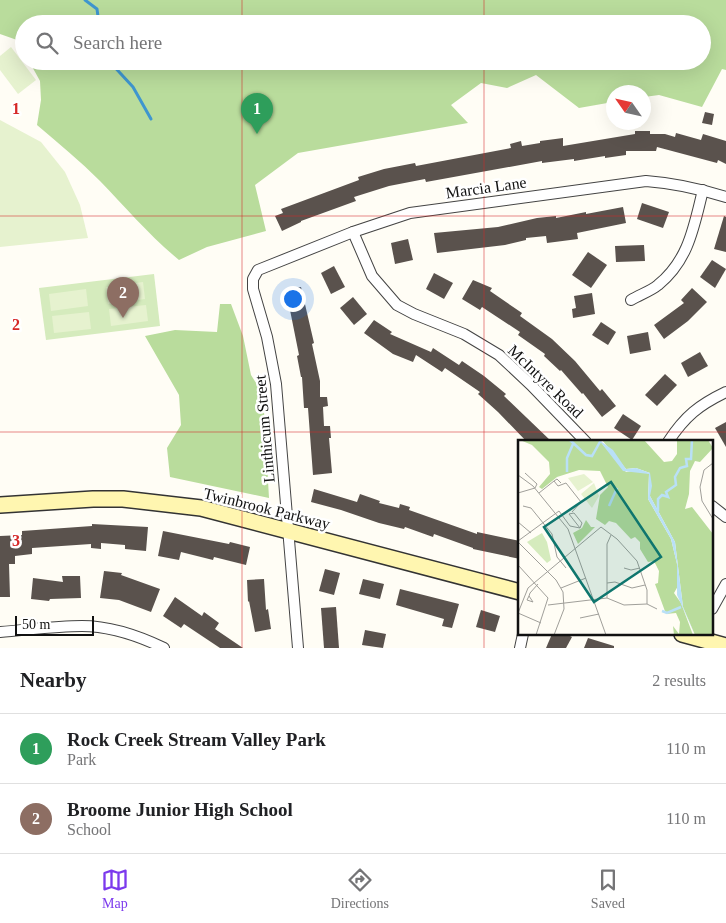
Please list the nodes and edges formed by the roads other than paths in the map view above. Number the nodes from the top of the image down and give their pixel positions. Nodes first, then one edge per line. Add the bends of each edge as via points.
1 (703, 190) junction
2 (726, 197) edge
3 (353, 232) junction
4 (258, 270) joint
5 (631, 300) dead end
6 (726, 392) edge
7 (584, 440) edge
8 (670, 440) edge
9 (0, 505) edge
10 (714, 508) edge
11 (726, 517) edge
12 (288, 531) junction
13 (726, 584) edge
14 (518, 591) edge
15 (714, 605) edge
16 (0, 632) edge
17 (697, 640) edge
18 (726, 646) edge
19 (164, 648) edge
20 (298, 648) edge

1 - 2 street, Marcia Lane
1 - 3 street, Marcia Lane via 646,181 609,185 410,213
1 - 5 street via 690,241 680,263 657,286
3 - 4 street, Marcia Lane
3 - 7 street, McIntyre Road via 372,276 397,305 464,334 498,355
4 - 12 street, Linthicum Street via 253,279 253,289 268,337 276,384
6 - 8 street via 707,401 686,418
9 - 12 street, Twinbrook Parkway via 123,499 201,508
10 - 11 street
12 - 14 street, Twinbrook Parkway
12 - 20 street, Linthicum Street
13 - 15 street
16 - 19 street via 83,626 138,636
17 - 18 street

